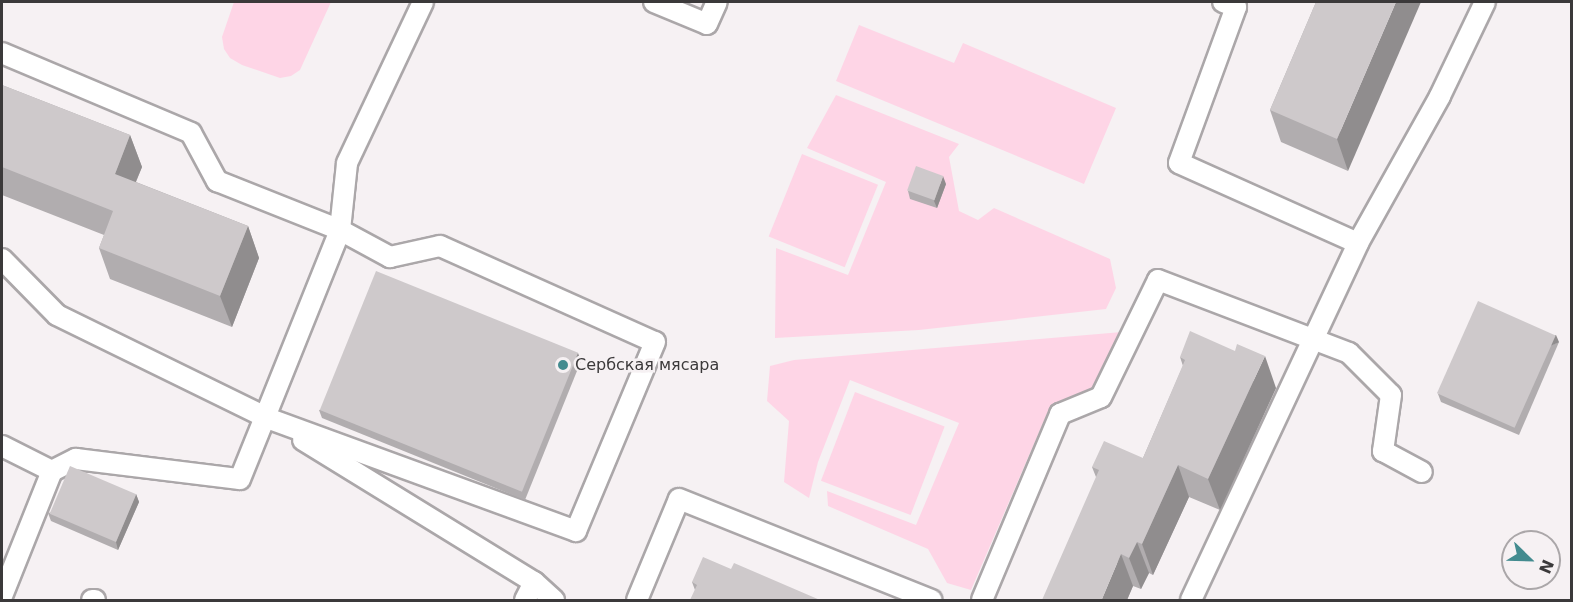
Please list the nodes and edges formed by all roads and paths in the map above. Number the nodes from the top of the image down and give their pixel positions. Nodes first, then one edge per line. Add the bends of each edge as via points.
1 (423, 2) edge
2 (654, 2) edge
3 (717, 2) edge
4 (1223, 2) edge
5 (1485, 2) edge
6 (2, 53) edge
7 (340, 230) junction
8 (1358, 243) junction
9 (2, 259) edge
10 (1314, 341) junction
11 (265, 417) junction
12 (2, 446) edge
13 (52, 471) junction
14 (1422, 472) dead end
15 (534, 582) junction
16 (2, 596) edge
17 (525, 600) edge
18 (554, 600) edge
19 (637, 600) edge
20 (932, 600) edge
21 (982, 600) edge
22 (1191, 600) edge

1 - 7 lane via 347,163
2 - 3 lane via 707,24
4 - 8 lane via 1236,7 1179,163
5 - 8 lane via 1440,96
6 - 7 lane via 191,133 217,181
7 - 11 lane
7 - 11 lane via 390,256 440,246 655,342 576,531
8 - 10 lane
9 - 11 lane via 57,315
10 - 14 lane via 1349,353 1391,395 1383,451
10 - 21 lane via 1158,280 1101,397 1060,414
10 - 22 lane
11 - 13 lane via 240,479 76,459
11 - 15 lane
12 - 13 lane
13 - 16 lane
15 - 17 lane
15 - 18 lane
19 - 20 lane via 679,499

